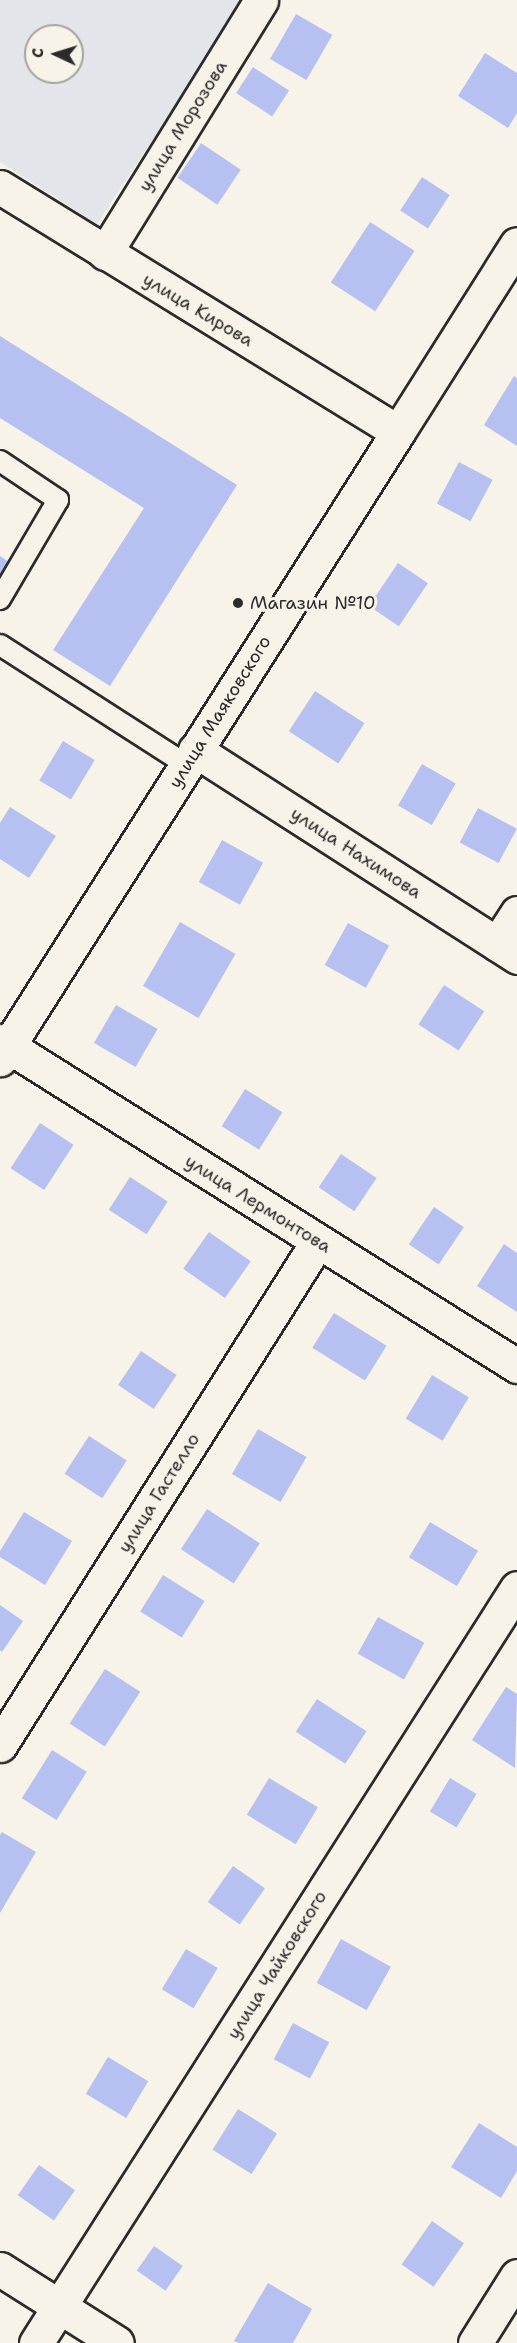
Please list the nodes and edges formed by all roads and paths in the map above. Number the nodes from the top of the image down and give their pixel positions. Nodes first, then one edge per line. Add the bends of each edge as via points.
1 (261, 0) edge
2 (0, 187) edge
3 (517, 244) edge
4 (105, 253) junction
5 (398, 432) junction
6 (0, 461) edge
7 (0, 599) edge
8 (0, 645) edge
9 (191, 757) junction
10 (517, 913) edge
11 (507, 951) edge
12 (3, 1049) edge
13 (318, 1241) junction
14 (517, 1366) edge
15 (517, 1588) edge
16 (0, 1745) edge
17 (0, 2269) edge
18 (517, 2276) edge
19 (60, 2307) junction
20 (36, 2343) edge
21 (117, 2343) edge
22 (475, 2343) edge

1 - 4 street, улица Морозова
2 - 4 street, улица Кирова
3 - 5 street, улица Маяковского
4 - 5 street, улица Кирова
5 - 9 street, улица Маяковского
6 - 7 lane via 58,500
8 - 9 lane
9 - 11 street, улица Нахимова
9 - 12 street, улица Маяковского
10 - 11 street
12 - 13 street, улица Лермонтова
13 - 14 street, улица Лермонтова
13 - 16 street, улица Гастелло
15 - 19 street, улица Чайковского
17 - 19 street
18 - 22 street
19 - 20 street, улица Чайковского
19 - 21 street

